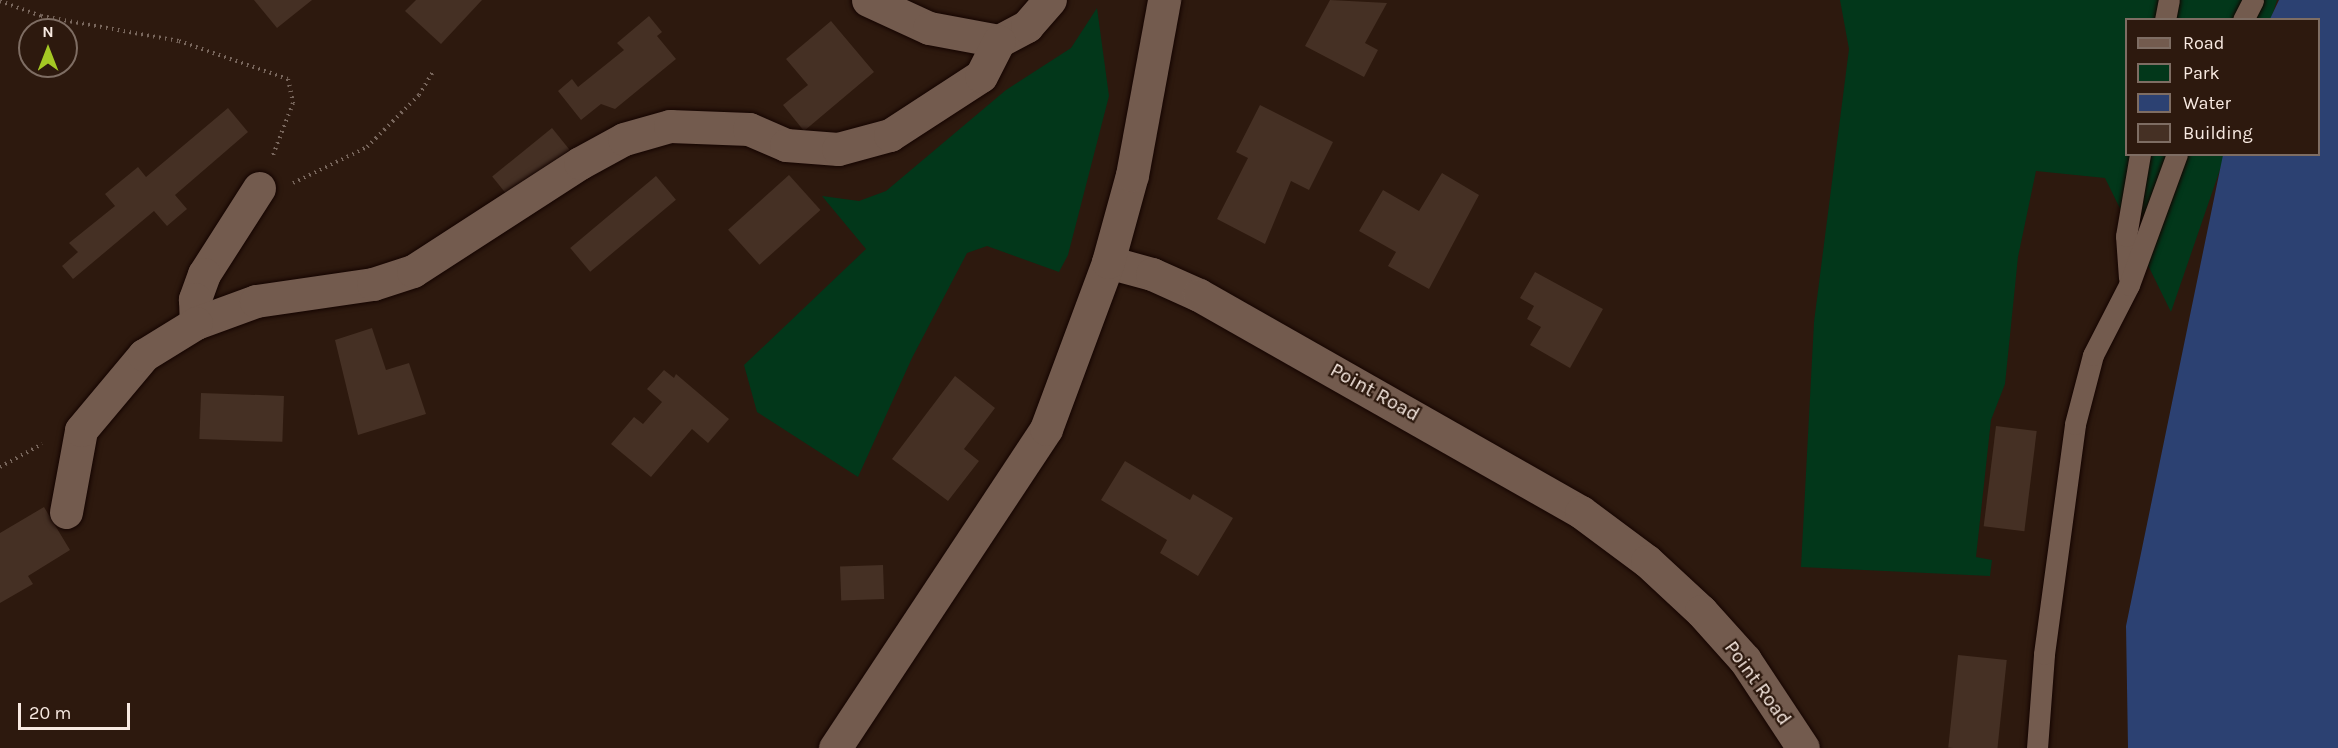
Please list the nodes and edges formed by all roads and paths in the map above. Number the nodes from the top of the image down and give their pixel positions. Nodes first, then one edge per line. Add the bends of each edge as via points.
1 (868, 0) edge
2 (1050, 0) edge
3 (1164, 0) edge
4 (2169, 0) edge
5 (2253, 0) edge
6 (0, 1) edge
7 (2165, 18) edge
8 (2244, 18) edge
9 (999, 41) junction
10 (432, 73) dead end
11 (2140, 156) edge
12 (2177, 156) edge
13 (259, 188) junction
14 (1108, 262) junction
15 (2129, 285) junction
16 (196, 324) junction
17 (66, 512) dead end
18 (835, 748) edge
19 (1803, 748) edge
20 (2037, 748) edge

1 - 9 street via 929,28
2 - 9 street via 1027,26
3 - 14 street via 1132,175
4 - 7 lane
5 - 8 lane
6 - 13 path via 41,16 179,41 288,79 293,103
9 - 16 street via 981,76 890,135 838,149 786,145 749,129 670,126 624,139 580,163 413,271 373,284 256,301
10 - 13 path via 419,95 367,147 288,186 264,192
11 - 15 lane via 2126,236
12 - 15 lane
13 - 16 street via 204,274 195,299
14 - 18 street via 1046,429
14 - 19 street, Point Road via 1152,274 1199,295 1581,512 1647,561 1701,611 1745,660
15 - 20 lane via 2093,355 2075,424 2043,654
16 - 17 street via 144,355 81,430

